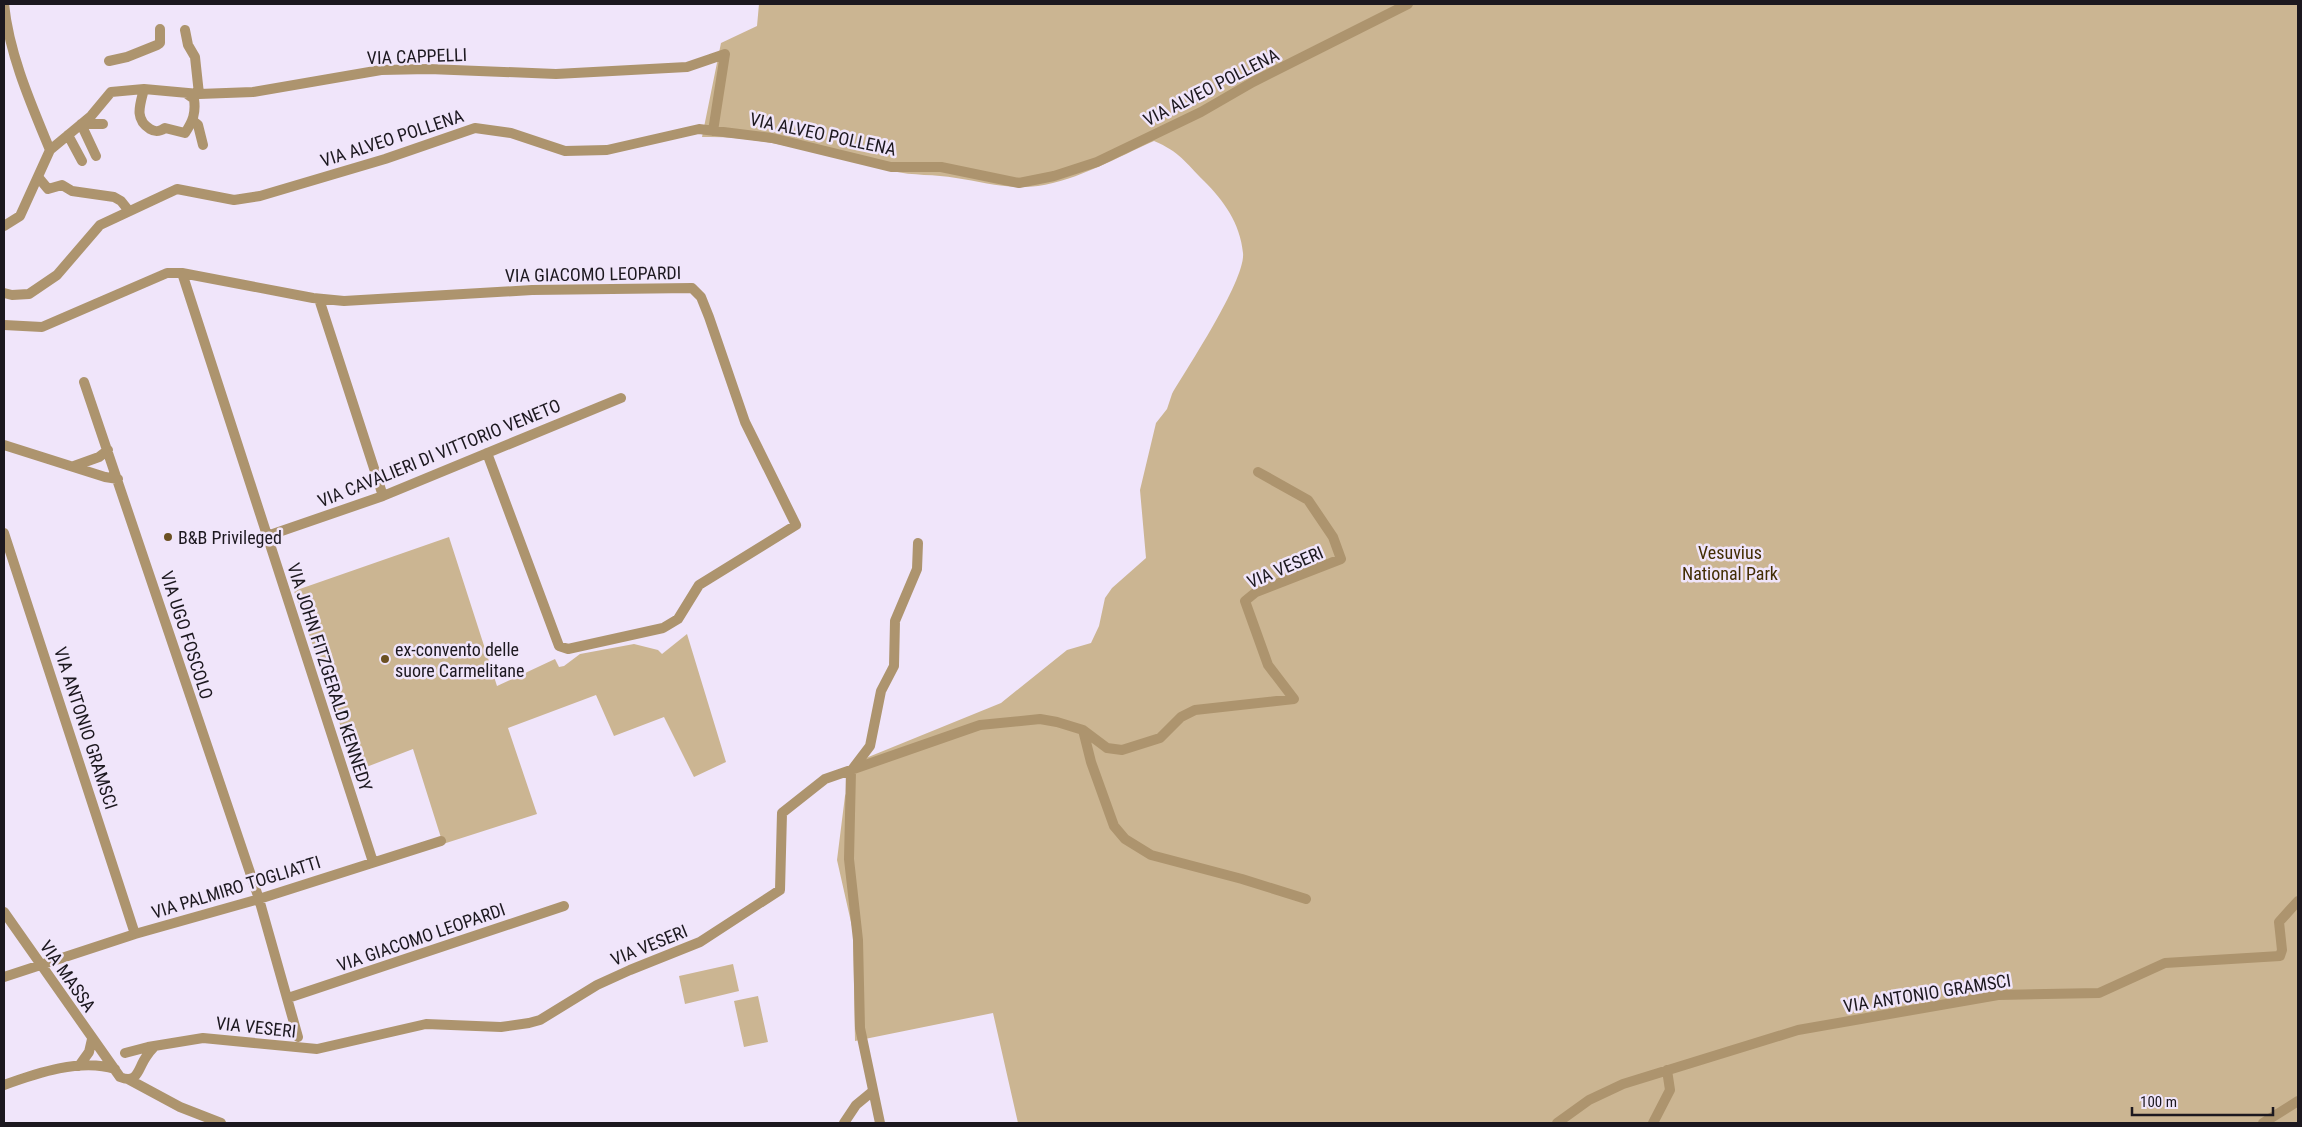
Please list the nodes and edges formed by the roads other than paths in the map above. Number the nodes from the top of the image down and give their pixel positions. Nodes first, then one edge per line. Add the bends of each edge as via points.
1 (4, 4) edge
2 (1408, 4) edge
3 (160, 29) dead end
4 (185, 30) dead end
5 (109, 61) dead end
6 (144, 90) junction
7 (187, 94) junction
8 (199, 94) junction
9 (193, 121) junction
10 (81, 124) junction
11 (102, 124) dead end
12 (713, 131) junction
13 (68, 135) junction
14 (203, 145) dead end
15 (50, 150) junction
16 (96, 156) dead end
17 (82, 161) dead end
18 (38, 177) junction
19 (129, 211) junction
20 (4, 226) edge
21 (182, 273) junction
22 (4, 294) edge
23 (319, 299) junction
24 (4, 325) edge
25 (84, 382) dead end
26 (621, 398) dead end
27 (4, 445) edge
28 (108, 450) junction
29 (487, 453) junction
30 (74, 466) junction
31 (1258, 472) dead end
32 (118, 479) junction
33 (383, 496) junction
34 (4, 533) edge
35 (268, 536) junction
36 (918, 543) dead end
37 (1083, 730) junction
38 (851, 771) junction
39 (440, 841) dead end
40 (373, 862) junction
41 (258, 899) junction
42 (1306, 899) dead end
43 (2298, 900) edge
44 (564, 906) dead end
45 (4, 912) edge
46 (135, 934) junction
47 (42, 966) junction
48 (4, 978) edge
49 (288, 998) junction
50 (298, 1037) dead end
51 (92, 1040) junction
52 (154, 1047) junction
53 (123, 1054) junction
54 (107, 1058) junction
55 (78, 1066) junction
56 (141, 1066) junction
57 (115, 1069) junction
58 (1667, 1070) junction
59 (128, 1079) junction
60 (4, 1085) edge
61 (149, 1091) junction
62 (873, 1091) junction
63 (2298, 1101) edge
64 (220, 1123) edge
65 (844, 1123) edge
66 (880, 1123) edge
67 (1557, 1123) edge
68 (1653, 1123) edge
69 (2263, 1123) edge

1 - 15 street via 28,96
2 - 12 street, VIA ALVEO POLLENA via 1253,82 1201,112 1097,162 1019,183 941,167 891,167 772,138
3 - 5 street via 157,46
4 - 8 street via 195,57
6 - 7 street, VIA CAPPELLI
6 - 9 street via 139,119 154,132 164,128 185,133
6 - 10 street, VIA CAPPELLI via 110,92
7 - 8 street, VIA CAPPELLI
7 - 9 street via 194,99
8 - 12 street, VIA CAPPELLI via 253,92 381,70 556,74 687,67 725,54
9 - 14 street via 198,125
10 - 11 street
10 - 13 street, VIA CAPPELLI
10 - 16 street
12 - 19 street, VIA ALVEO POLLENA via 700,129 608,150 565,151 511,133 475,128 260,196 234,200 176,189
13 - 15 street, VIA CAPPELLI
13 - 17 street
15 - 18 street, VIA CAPPELLI
18 - 19 street via 48,189 62,185 72,191 114,197
18 - 20 street, VIA CAPPELLI via 20,216
19 - 22 street, VIA ALVEO POLLENA via 100,225 57,275 29,294
21 - 23 street, VIA GIACOMO LEOPARDI
21 - 24 street, VIA GIACOMO LEOPARDI via 167,273 42,327
21 - 35 street, VIA JOHN FITZGERALD KENNEDY
23 - 29 street, VIA GIACOMO LEOPARDI via 344,301 532,290 692,288 700,297 709,318 745,422 796,525 699,585 678,619 663,628 568,649 559,646
23 - 33 street
25 - 28 street, VIA UGO FOSCOLO
26 - 29 street, VIA CAVALIERI DI VITTORIO VENETO
27 - 30 street
28 - 30 street via 99,457
28 - 32 street, VIA UGO FOSCOLO
29 - 33 street, VIA CAVALIERI DI VITTORIO VENETO
30 - 32 street
31 - 37 street, VIA VESERI via 1308,500 1333,537 1341,560 1256,592 1245,602 1268,665 1294,699 1195,710 1181,717 1160,738 1122,750 1107,748
32 - 41 street, VIA UGO FOSCOLO
33 - 35 street, VIA CAVALIERI DI VITTORIO VENETO
34 - 46 street, VIA ANTONIO GRAMSCI
35 - 40 street, VIA JOHN FITZGERALD KENNEDY
36 - 38 street via 916,569 895,621 894,666 881,691 870,746
37 - 38 street, VIA VESERI via 1040,719 980,725
37 - 42 street via 1114,826 1126,839 1159,858
38 - 52 street, VIA VESERI via 825,779 782,813 780,890 700,942 605,981 540,1020 502,1027 426,1024 317,1049 203,1038
38 - 62 street via 849,859 858,940 860,1028
39 - 40 street, VIA PALMIRO TOGLIATTI
40 - 41 street, VIA PALMIRO TOGLIATTI
41 - 46 street, VIA PALMIRO TOGLIATTI
41 - 49 street
43 - 58 street, VIA ANTONIO GRAMSCI via 2279,922 2280,956 2165,963 2099,993 1998,995 1798,1030
44 - 49 street, VIA GIACOMO LEOPARDI
45 - 47 street, VIA MASSA
46 - 47 street, VIA PALMIRO TOGLIATTI
47 - 48 street, VIA PALMIRO TOGLIATTI
47 - 51 street, VIA MASSA
49 - 50 street
51 - 54 street, VIA MASSA
51 - 55 street via 89,1052
52 - 53 street
52 - 56 street
53 - 54 street
53 - 56 street via 136,1055
53 - 57 street via 115,1062
54 - 55 street
54 - 57 street, VIA MASSA
55 - 57 street via 100,1065
55 - 60 street
56 - 59 street via 139,1074
56 - 61 street
57 - 59 street via 120,1077
58 - 67 street, VIA ANTONIO GRAMSCI via 1623,1084 1589,1100
58 - 68 street via 1670,1090
59 - 61 street
61 - 64 street
62 - 65 street via 856,1105
62 - 66 street
63 - 69 street

